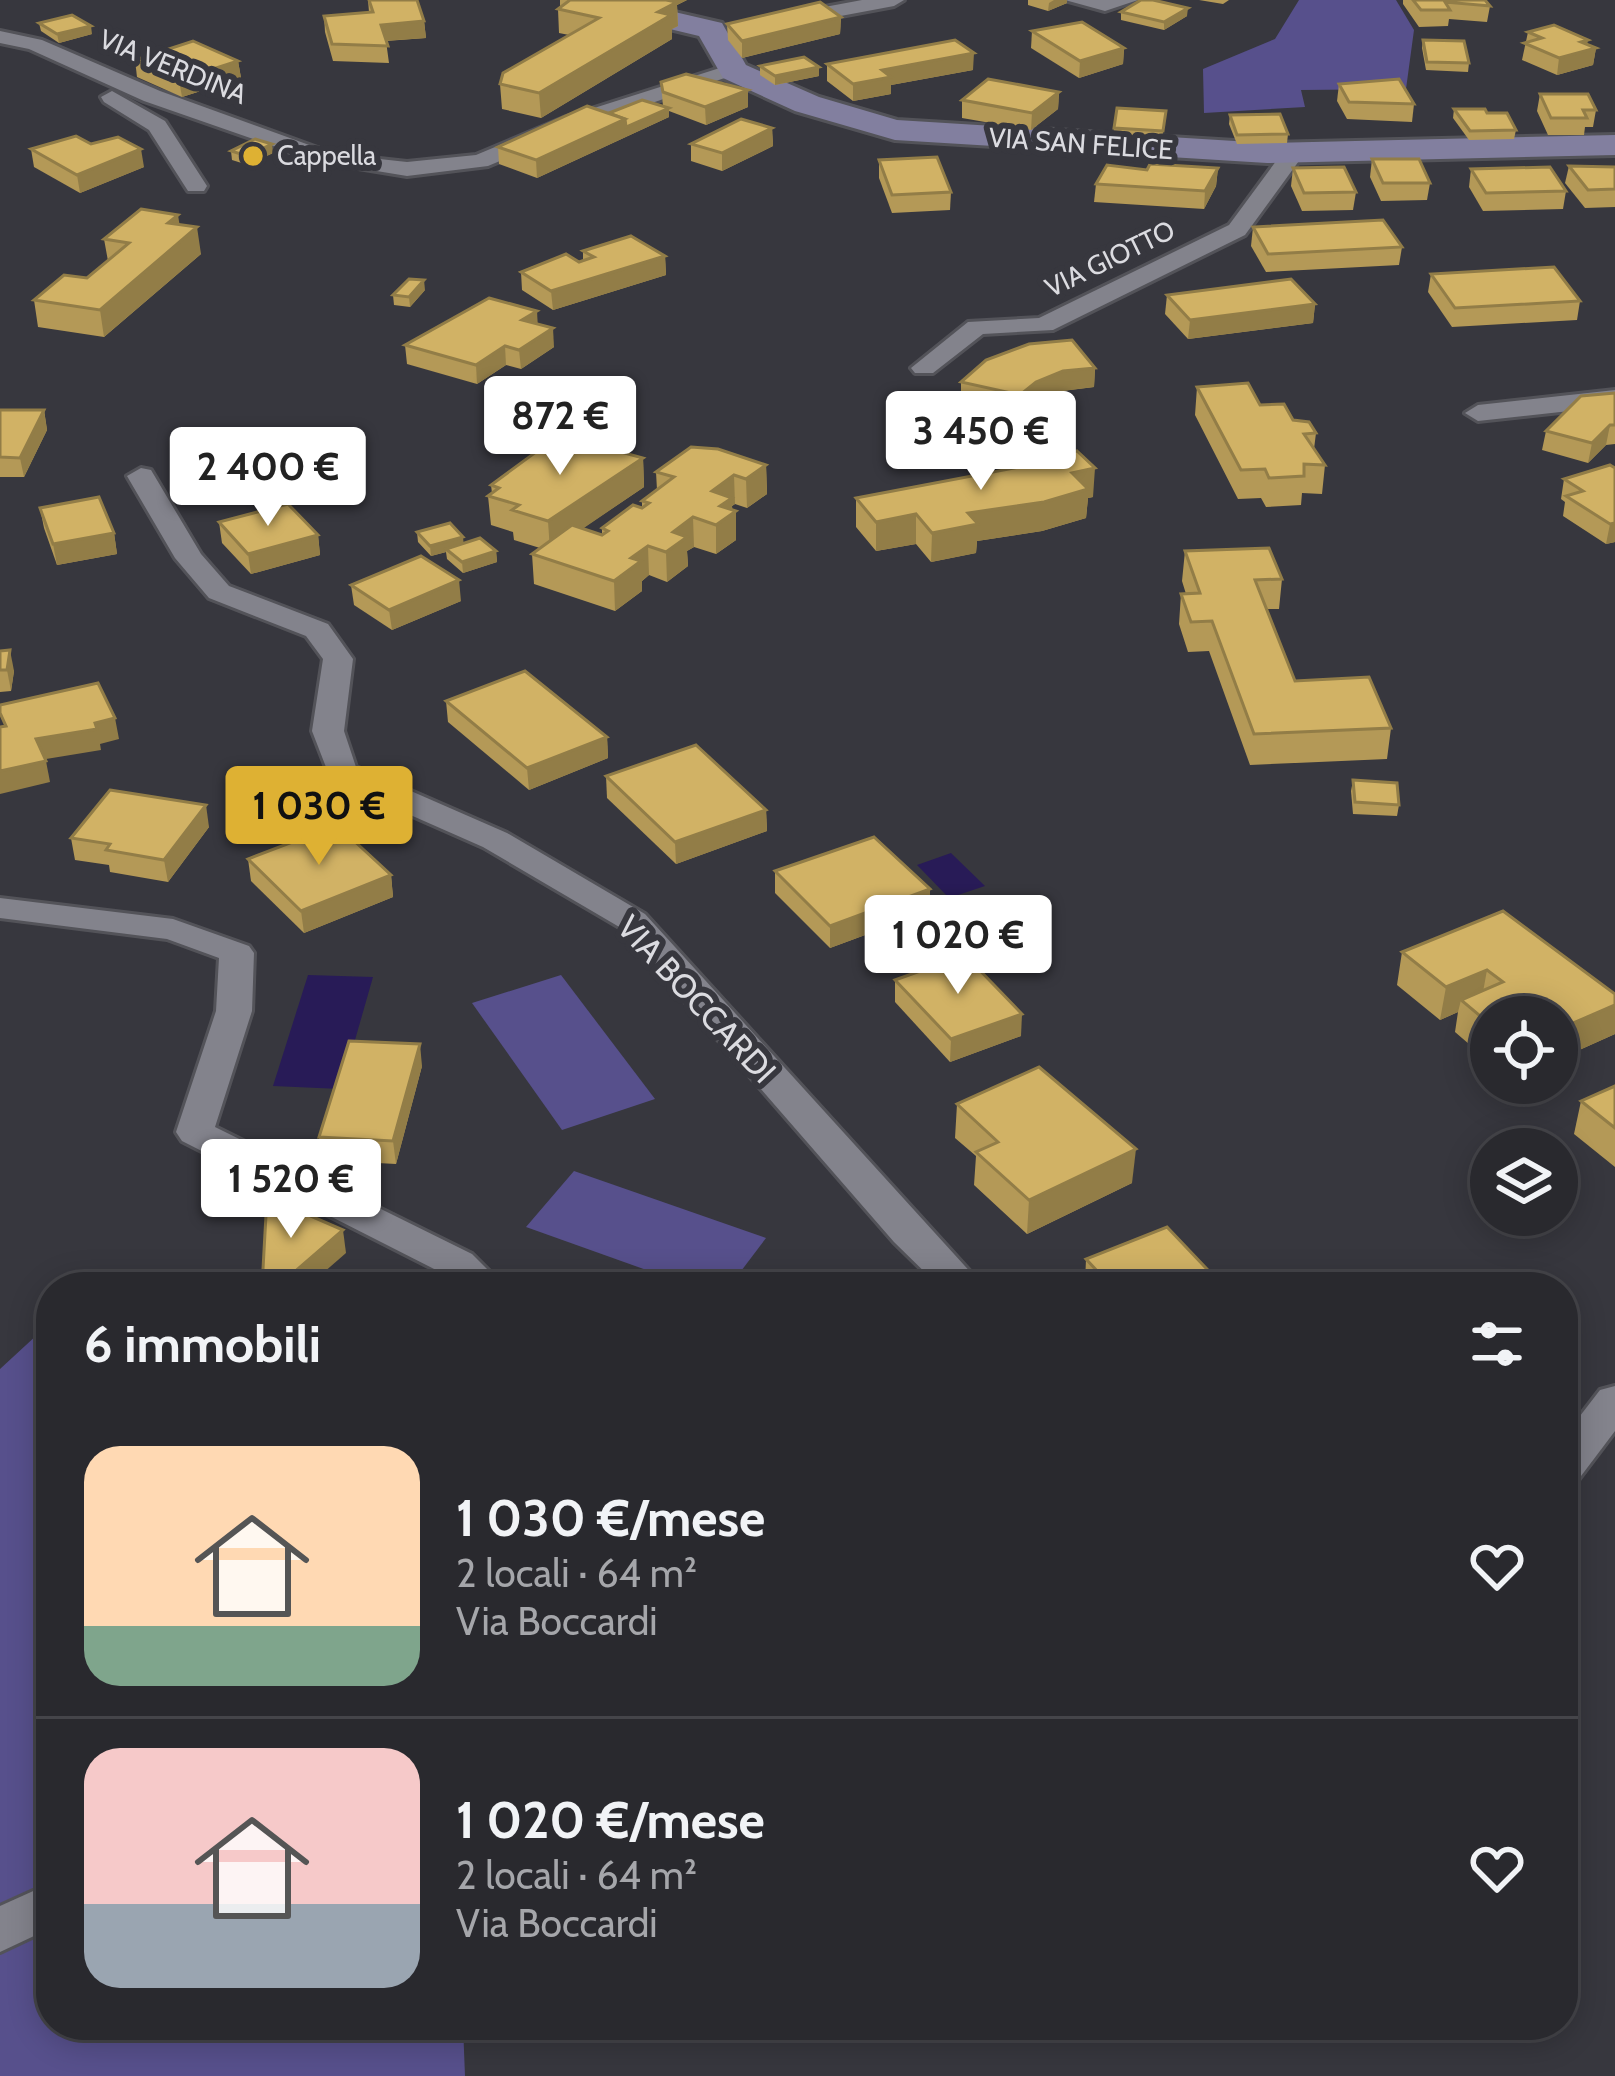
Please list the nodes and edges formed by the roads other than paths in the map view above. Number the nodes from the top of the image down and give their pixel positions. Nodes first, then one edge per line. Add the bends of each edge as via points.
1 (585, 0) edge
2 (894, 0) edge
3 (1075, 0) edge
4 (1128, 0) edge
5 (840, 3) edge
6 (738, 30) junction
7 (0, 37) edge
8 (35, 44) junction
9 (734, 71) junction
10 (1615, 145) edge
11 (1294, 154) junction
12 (196, 186) dead end
13 (925, 368) dead end
14 (1615, 398) edge
15 (1478, 413) dead end
16 (141, 476) dead end
17 (0, 908) edge
18 (467, 1272) edge
19 (948, 1272) edge
20 (1615, 1401) edge
21 (1578, 1449) edge
22 (36, 1912) edge
23 (0, 1930) edge

1 - 6 street
2 - 5 street
3 - 4 street
5 - 6 street
6 - 9 street
7 - 8 street, VIA VERDINA
8 - 9 street, VIA VERDINA via 152,96 331,158 390,168 480,161
8 - 12 street via 157,126
9 - 11 street, VIA SAN FELICE via 895,130
10 - 11 street, VIA SAN FELICE
11 - 13 street, VIA GIOTTO via 1237,230 1044,325 977,327
14 - 15 street
16 - 19 street, VIA BOCCARDI via 219,592 317,629 338,659 328,731 342,773 495,840 633,921
17 - 18 street via 173,929 237,953 234,1011 195,1132
20 - 21 street
22 - 23 street

